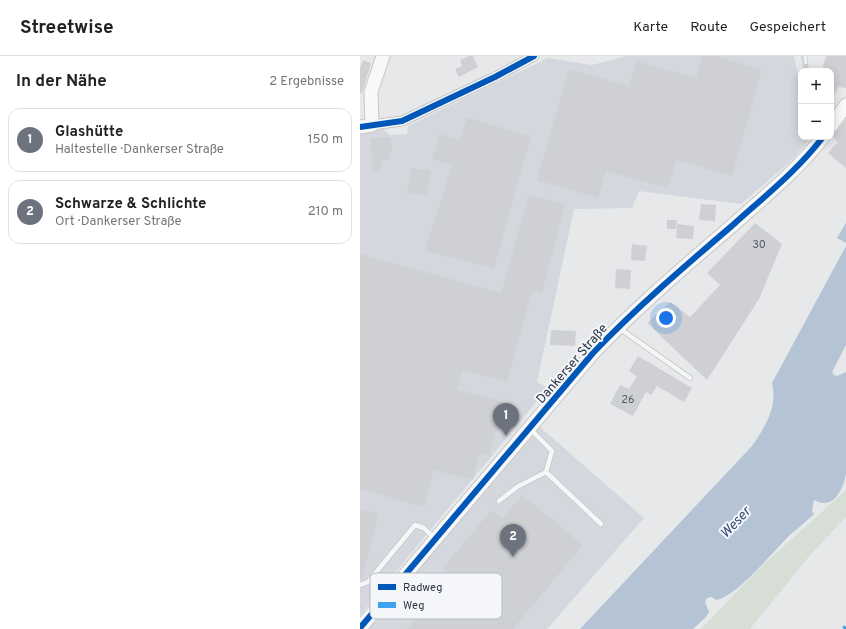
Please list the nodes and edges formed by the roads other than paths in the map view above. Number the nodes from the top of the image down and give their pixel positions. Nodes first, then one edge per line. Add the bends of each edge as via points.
1 (383, 56) edge
2 (534, 56) edge
3 (846, 105) edge
4 (834, 122) edge
5 (366, 126) edge
6 (820, 140) edge
7 (617, 327) junction
8 (690, 378) dead end
9 (529, 428) junction
10 (546, 472) junction
11 (499, 501) dead end
12 (601, 524) dead end
13 (436, 539) junction
14 (375, 573) edge
15 (407, 573) edge
16 (370, 580) edge
17 (360, 585) edge
18 (370, 616) edge
19 (360, 628) edge

1 - 5 main road via 371,92
2 - 5 street via 402,121
3 - 4 main road
6 - 7 main road, Dankerser Straße via 793,172
7 - 8 lane
7 - 9 main road, Dankerser Straße
9 - 10 lane via 552,451
9 - 13 main road, Dankerser Straße
10 - 11 lane via 517,486
10 - 12 lane
13 - 14 lane via 424,528 415,525
13 - 15 main road, Dankerser Straße
16 - 17 lane
18 - 19 main road, Dankerser Straße

